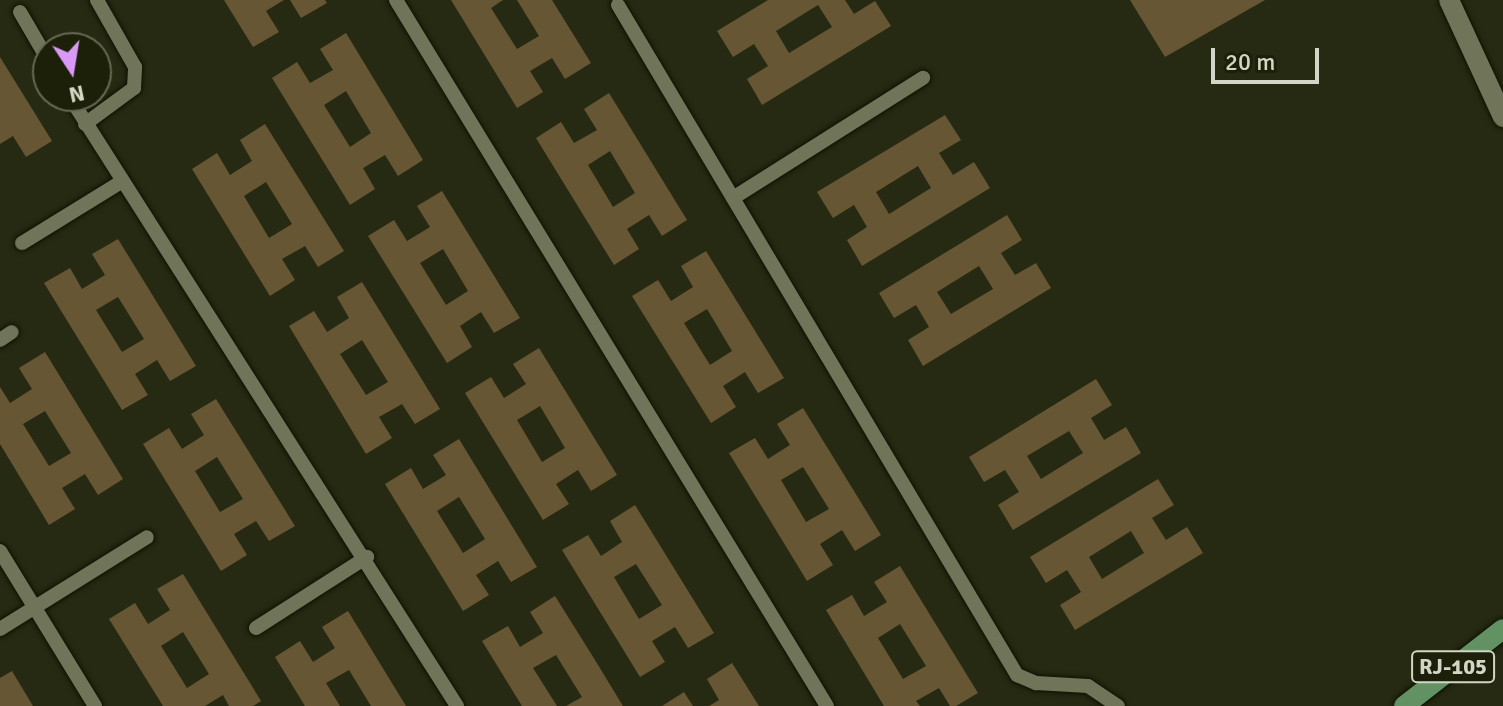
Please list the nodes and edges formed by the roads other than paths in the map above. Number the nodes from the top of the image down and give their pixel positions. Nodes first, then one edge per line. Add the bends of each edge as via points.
1 (97, 0) edge
2 (396, 0) edge
3 (1449, 0) edge
4 (618, 5) dead end
5 (20, 12) dead end
6 (32, 33) edge
7 (923, 78) dead end
8 (78, 112) edge
9 (1503, 117) edge
10 (85, 124) junction
11 (121, 182) junction
12 (733, 198) junction
13 (22, 243) dead end
14 (147, 537) dead end
15 (0, 551) edge
16 (367, 557) junction
17 (34, 607) junction
18 (256, 628) dead end
19 (0, 629) edge
20 (1503, 629) edge
21 (95, 706) edge
22 (457, 706) edge
23 (827, 706) edge
24 (1118, 706) edge
25 (1404, 706) edge

1 - 10 lane via 135,67 134,88
2 - 23 lane
3 - 9 street
4 - 12 lane
5 - 6 lane
7 - 12 lane
8 - 10 lane
10 - 11 lane
11 - 13 lane
11 - 16 lane
12 - 24 lane via 1017,675 1036,683 1088,686
14 - 17 lane
15 - 17 lane
16 - 18 lane
16 - 22 lane
17 - 19 lane
17 - 21 lane
20 - 25 main road, RJ-105

